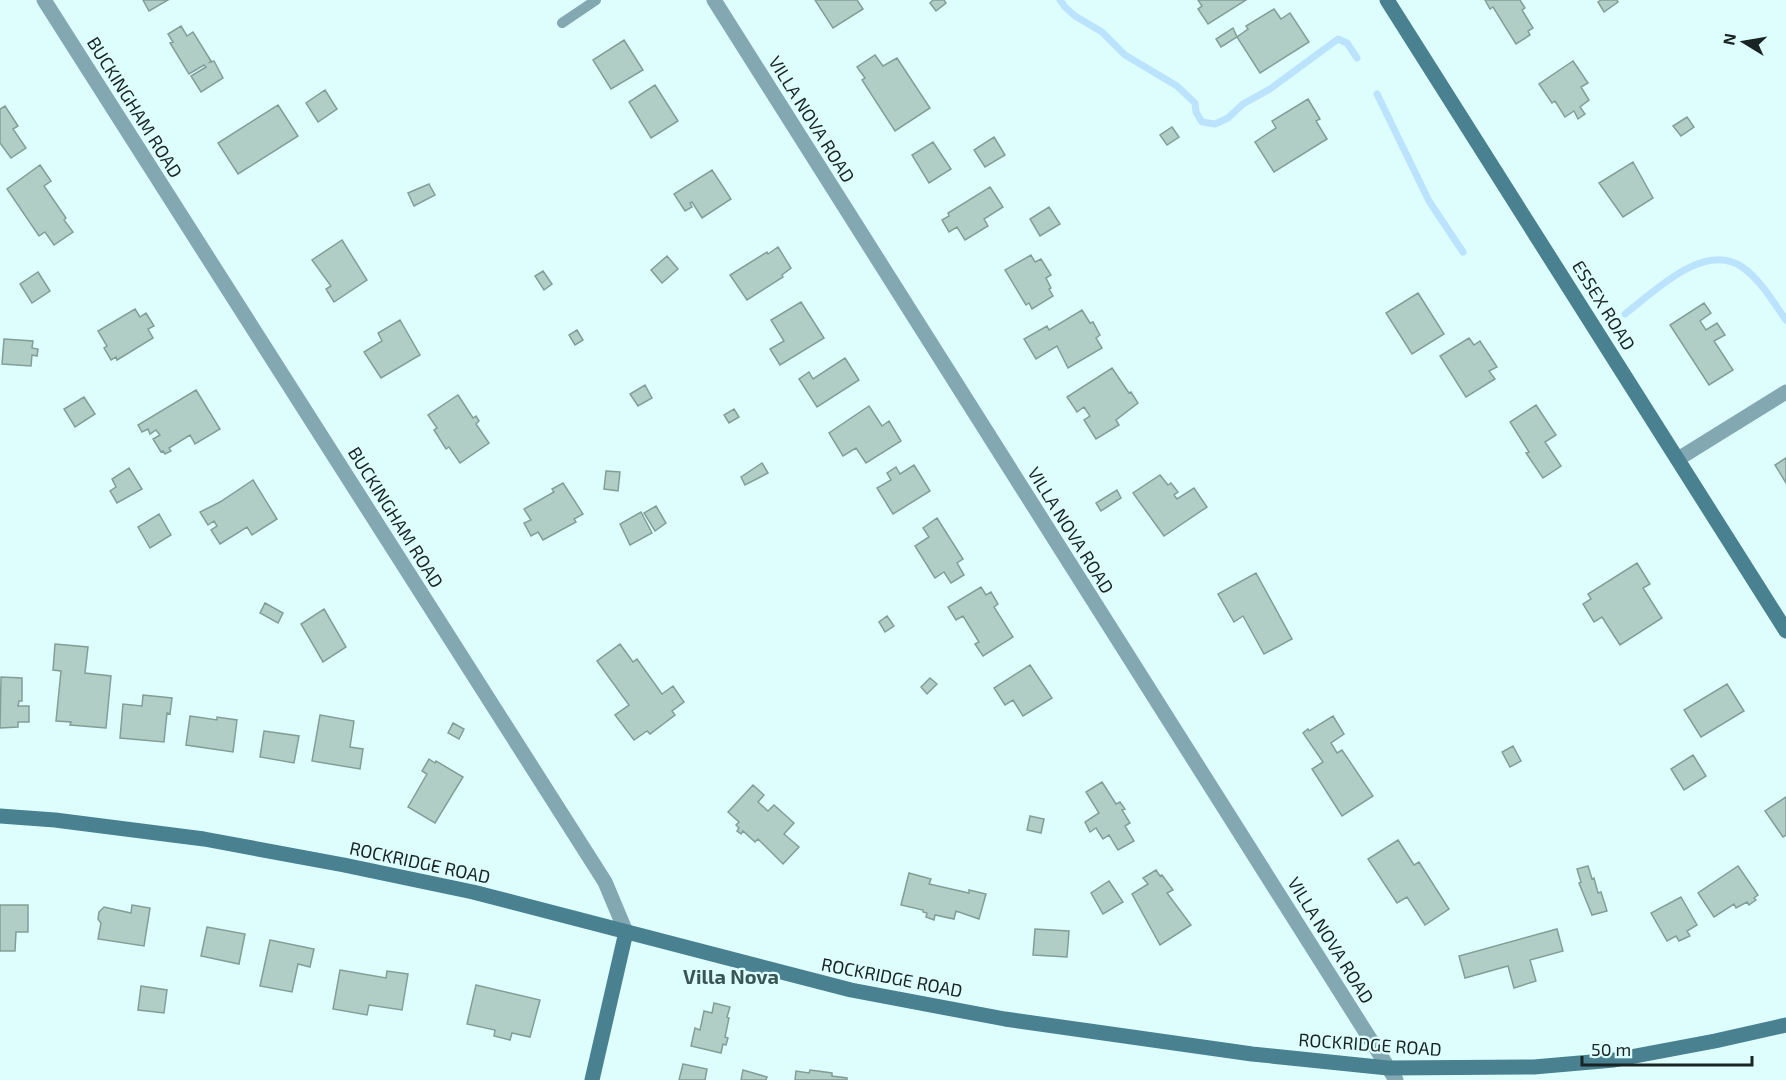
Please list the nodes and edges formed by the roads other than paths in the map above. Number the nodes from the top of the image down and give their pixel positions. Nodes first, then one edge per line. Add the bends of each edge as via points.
1 (44, 0) edge
2 (596, 0) edge
3 (714, 0) edge
4 (1387, 0) edge
5 (562, 22) dead end
6 (1786, 392) edge
7 (1678, 459) junction
8 (1786, 631) edge
9 (0, 816) edge
10 (626, 932) junction
11 (1786, 1025) edge
12 (1392, 1074) edge
13 (592, 1080) edge

1 - 10 street, BUCKINGHAM ROAD via 605,882
2 - 5 lane
3 - 12 street, VILLA NOVA ROAD
4 - 7 street, ESSEX ROAD
6 - 7 street
7 - 8 street, ESSEX ROAD
9 - 10 street, ROCKRIDGE ROAD via 204,839 298,856 473,892
10 - 12 street, ROCKRIDGE ROAD via 851,990 1005,1018
10 - 13 street
11 - 12 street, ROCKRIDGE ROAD via 1614,1060

